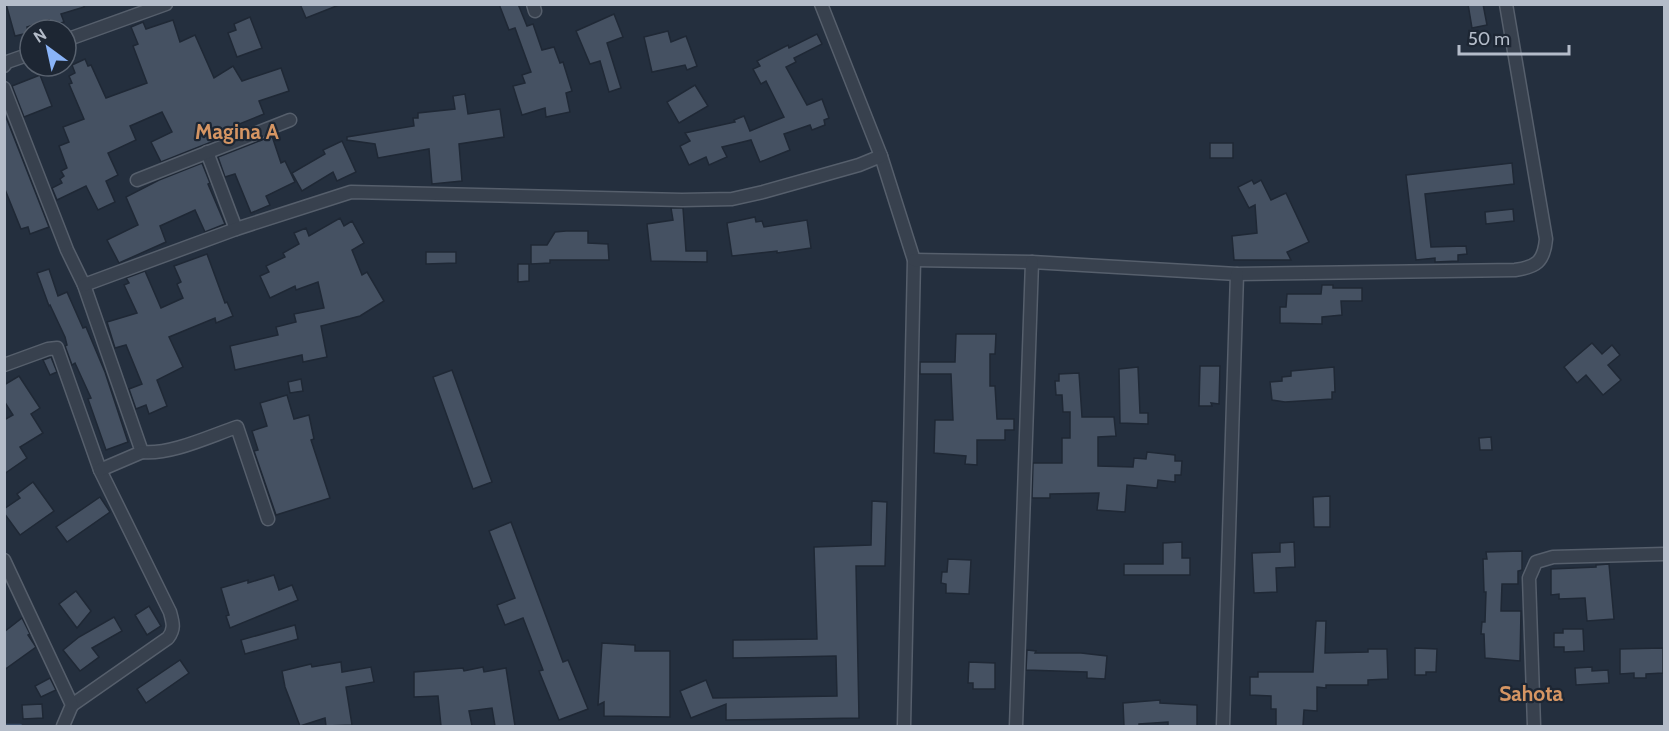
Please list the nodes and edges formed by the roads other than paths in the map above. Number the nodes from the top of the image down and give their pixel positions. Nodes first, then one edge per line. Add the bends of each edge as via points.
1 (166, 4) edge
2 (821, 4) edge
3 (1506, 4) edge
4 (150, 7) edge
5 (78, 35) edge
6 (18, 58) edge
7 (4, 66) edge
8 (4, 88) edge
9 (290, 120) dead end
10 (207, 152) junction
11 (881, 156) junction
12 (137, 180) dead end
13 (236, 229) junction
14 (914, 260) junction
15 (1032, 262) junction
16 (1237, 274) junction
17 (84, 285) junction
18 (4, 365) edge
19 (142, 452) junction
20 (100, 470) junction
21 (268, 519) dead end
22 (1665, 554) edge
23 (4, 560) edge
24 (72, 705) junction
25 (63, 726) edge
26 (904, 726) edge
27 (1016, 726) edge
28 (1223, 726) edge
29 (1534, 726) edge

1 - 4 street
2 - 11 street
3 - 16 street via 1546,239 1539,262 1515,270
4 - 5 street
6 - 7 street
8 - 17 street
9 - 10 street
10 - 12 street
10 - 13 street
11 - 13 street via 732,199 351,192
11 - 14 street
13 - 17 street
14 - 15 street
14 - 26 street
15 - 16 street
15 - 27 street
16 - 28 street
17 - 19 street
18 - 20 street via 57,348
19 - 20 street
19 - 21 street via 159,452 237,427
20 - 24 street via 170,612 173,632
22 - 29 street via 1553,557 1536,561 1529,578
23 - 24 street
24 - 25 street

